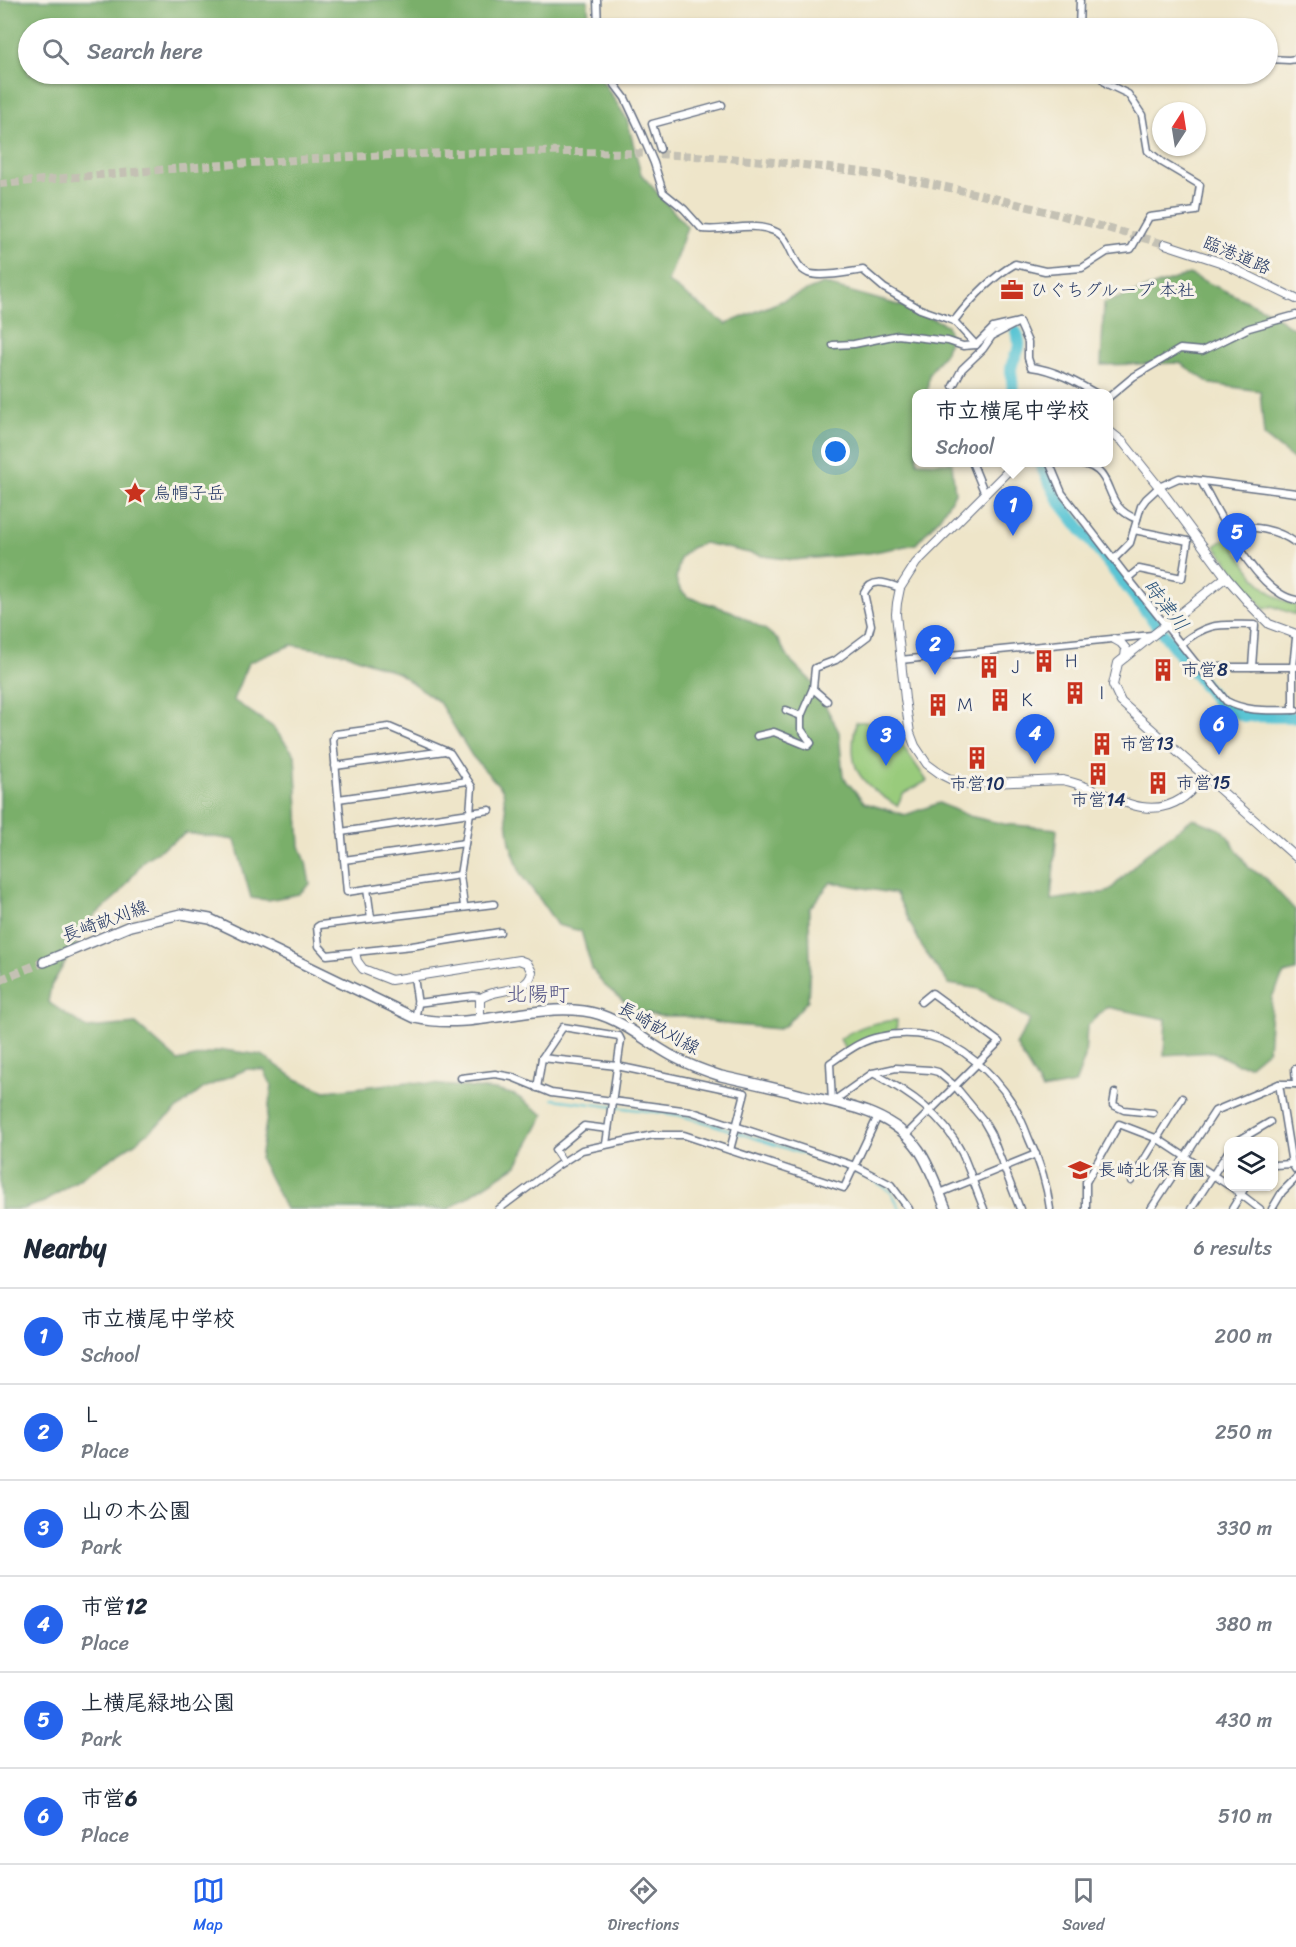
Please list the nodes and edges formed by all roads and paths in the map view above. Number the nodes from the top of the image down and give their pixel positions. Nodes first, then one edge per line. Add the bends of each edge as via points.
1 (597, 0) edge
2 (1080, 0) edge
3 (598, 18) edge
4 (1079, 18) edge
5 (1278, 59) edge
6 (1296, 59) edge
7 (614, 84) edge
8 (1107, 84) edge
9 (722, 105) dead end
10 (660, 149) dead end
11 (1165, 244) tunnel mouth
12 (1296, 299) edge
13 (1296, 315) edge
14 (954, 321) junction
15 (1019, 322) junction
16 (833, 345) dead end
17 (976, 345) junction
18 (953, 386) dead end
19 (1089, 389) edge
20 (1113, 394) edge
21 (1113, 434) edge
22 (974, 467) edge
23 (1012, 467) edge
24 (1050, 467) edge
25 (1092, 467) edge
26 (1201, 481) junction
27 (1159, 487) junction
28 (1296, 493) edge
29 (985, 494) junction
30 (1137, 519) junction
31 (1227, 526) junction
32 (1134, 530) junction
33 (1295, 539) edge
34 (1114, 560) junction
35 (1226, 577) junction
36 (1128, 578) junction
37 (900, 588) junction
38 (1296, 600) edge
39 (1165, 624) junction
40 (1152, 635) junction
41 (1296, 636) edge
42 (1114, 639) junction
43 (1181, 644) junction
44 (1125, 657) junction
45 (900, 660) junction
46 (1199, 667) junction
47 (1252, 667) junction
48 (1294, 667) edge
49 (813, 689) junction
50 (827, 701) dead end
51 (786, 710) dead end
52 (1294, 710) edge
53 (801, 716) junction
54 (757, 736) dead end
55 (446, 751) junction
56 (335, 766) junction
57 (1204, 776) junction
58 (468, 781) junction
59 (338, 799) junction
60 (490, 810) dead end
61 (470, 813) junction
62 (341, 832) junction
63 (465, 843) junction
64 (1296, 857) edge
65 (344, 860) junction
66 (460, 875) junction
67 (367, 889) junction
68 (494, 904) dead end
69 (464, 906) junction
70 (371, 918) junction
71 (500, 932) dead end
72 (355, 952) junction
73 (44, 962) tunnel mouth
74 (414, 977) junction
75 (482, 997) junction
76 (921, 1002) dead end
77 (417, 1003) junction
78 (415, 1018) junction
79 (480, 1020) junction
80 (542, 1058) junction
81 (977, 1064) junction
82 (617, 1066) junction
83 (1295, 1069) edge
84 (873, 1073) junction
85 (461, 1078) dead end
86 (1280, 1084) junction
87 (1296, 1084) edge
88 (955, 1086) junction
89 (537, 1088) junction
90 (1115, 1093) dead end
91 (1182, 1098) dead end
92 (612, 1102) junction
93 (832, 1102) junction
94 (930, 1110) junction
95 (1125, 1110) junction
96 (1153, 1113) dead end
97 (878, 1116) junction
98 (1270, 1122) dead end
99 (1119, 1124) junction
100 (737, 1127) junction
101 (608, 1129) junction
102 (906, 1135) junction
103 (1244, 1137) edge
104 (1158, 1139) junction
105 (606, 1144) junction
106 (730, 1150) junction
107 (1036, 1154) junction
108 (1185, 1157) junction
109 (1224, 1158) edge
110 (563, 1162) junction
111 (1278, 1165) edge
112 (855, 1166) junction
113 (1004, 1167) junction
114 (1294, 1167) edge
115 (1212, 1175) junction
116 (1296, 1178) edge
117 (972, 1180) junction
118 (1131, 1181) dead end
119 (1224, 1183) edge
120 (1238, 1191) edge
121 (940, 1193) junction
122 (1241, 1193) junction
123 (499, 1209) edge
124 (909, 1209) edge
125 (946, 1209) edge
126 (984, 1209) edge
127 (1020, 1209) edge
128 (1050, 1209) edge
129 (1086, 1209) edge
130 (1151, 1209) edge
131 (1191, 1209) edge
132 (1232, 1209) edge
133 (1260, 1209) edge
134 (1272, 1209) edge

1 - 3 street
2 - 4 street
5 - 6 street
7 - 14 street via 640,130 663,192 702,229 718,231 744,225 773,230 784,236 808,273 863,270 920,309
8 - 14 street via 1128,94 1142,115 1148,151 1200,185 1196,211 1149,218 1131,249 1107,252 1082,268 1045,271 1015,264 1001,271 971,299
9 - 10 street via 652,124
11 - 12 street, 臨港道路 via 1220,262
13 - 20 street via 1249,328 1202,351 1180,349
14 - 17 street
15 - 17 street via 993,328
15 - 18 street via 992,336 962,369
15 - 19 street via 1028,342 1031,367
16 - 17 street via 898,335
21 - 27 street
22 - 29 street
23 - 29 street
24 - 34 street via 1062,493
25 - 30 street via 1104,477 1115,505
26 - 27 street via 1179,478
26 - 28 street
26 - 31 street
27 - 30 street via 1146,499
27 - 35 street
29 - 37 street via 916,563
30 - 32 street
31 - 33 street via 1260,527
31 - 38 street via 1262,580 1274,591
32 - 34 street via 1130,543
32 - 36 street via 1188,541 1182,578 1139,569
34 - 36 street
35 - 39 street
35 - 41 street via 1269,624
36 - 39 street
37 - 45 street via 896,614
37 - 49 street via 881,582 865,590 871,625 868,636 836,660 816,666
39 - 40 street
39 - 43 street
40 - 42 street
40 - 44 street
41 - 48 street
42 - 44 street via 1126,649
42 - 45 street
43 - 46 street
43 - 47 street via 1211,626 1254,625
44 - 57 street via 1118,663 1113,685 1121,702
45 - 57 street via 915,746 927,764 956,782 1062,780 1135,806 1156,808 1182,799
46 - 47 street
46 - 52 street via 1226,701 1237,706 1249,710
47 - 48 street
48 - 52 street
49 - 50 street
49 - 53 street
51 - 53 street
53 - 54 street via 801,729 811,743 808,746 774,732
55 - 56 street
55 - 56 street via 389,727 357,731 335,734
55 - 58 street
56 - 59 street
57 - 64 street
58 - 59 street
58 - 61 street via 472,787
59 - 62 street
60 - 61 street
61 - 62 street
61 - 63 street
62 - 65 street
63 - 65 street
63 - 66 street
65 - 67 street via 347,892
66 - 67 street
66 - 69 street
67 - 70 street
68 - 69 street
69 - 70 street
70 - 72 street via 317,927 318,946 327,955
71 - 72 street
72 - 74 street via 363,969 391,980
73 - 78 main road, 長崎畝刈線 via 129,926 181,914 210,919
74 - 75 street via 519,960 527,963 531,977 522,986
74 - 77 street
75 - 77 street
75 - 79 street
76 - 81 street via 932,993 999,1042
77 - 78 street
78 - 79 main road, 長崎畝刈線 via 446,1023
79 - 93 main road, 長崎畝刈線 via 562,1009 588,1011 610,1018 674,1058 701,1069
80 - 82 street
80 - 82 street via 562,1027 619,1036
80 - 89 street
81 - 88 street
81 - 93 street via 930,1036 877,1037 830,1063
81 - 107 street via 1011,1100
82 - 92 street
82 - 100 street via 745,1093
83 - 87 street
84 - 88 street via 896,1068 930,1070
84 - 93 street
84 - 94 street
85 - 89 street via 495,1074
86 - 87 street
86 - 108 street via 1215,1111
86 - 114 street
88 - 94 street
88 - 113 street via 983,1120
89 - 92 street
90 - 95 street via 1113,1105
91 - 104 street
92 - 100 street via 682,1110
92 - 101 street
93 - 97 main road, 長崎畝刈線
94 - 102 street
94 - 117 street via 962,1153
95 - 96 street
95 - 99 street
97 - 102 main road, 長崎畝刈線
97 - 112 street
98 - 103 street
99 - 104 street
99 - 129 street via 1086,1182
100 - 106 street
100 - 112 street
101 - 105 street
101 - 110 street via 584,1126 555,1149
102 - 121 main road, 長崎畝刈線 via 925,1159
104 - 108 street
104 - 118 street
105 - 106 street via 669,1134
105 - 110 street via 582,1150
106 - 112 street via 844,1188
107 - 113 street
107 - 128 street via 1043,1169
108 - 115 street
108 - 130 street
109 - 115 street
110 - 123 street
111 - 114 street
112 - 124 street via 891,1185
113 - 117 street
113 - 127 street
115 - 119 street
115 - 131 street
116 - 134 street
117 - 121 street
117 - 126 street
120 - 122 street
121 - 125 main road, 長崎畝刈線
122 - 132 street
122 - 133 street

